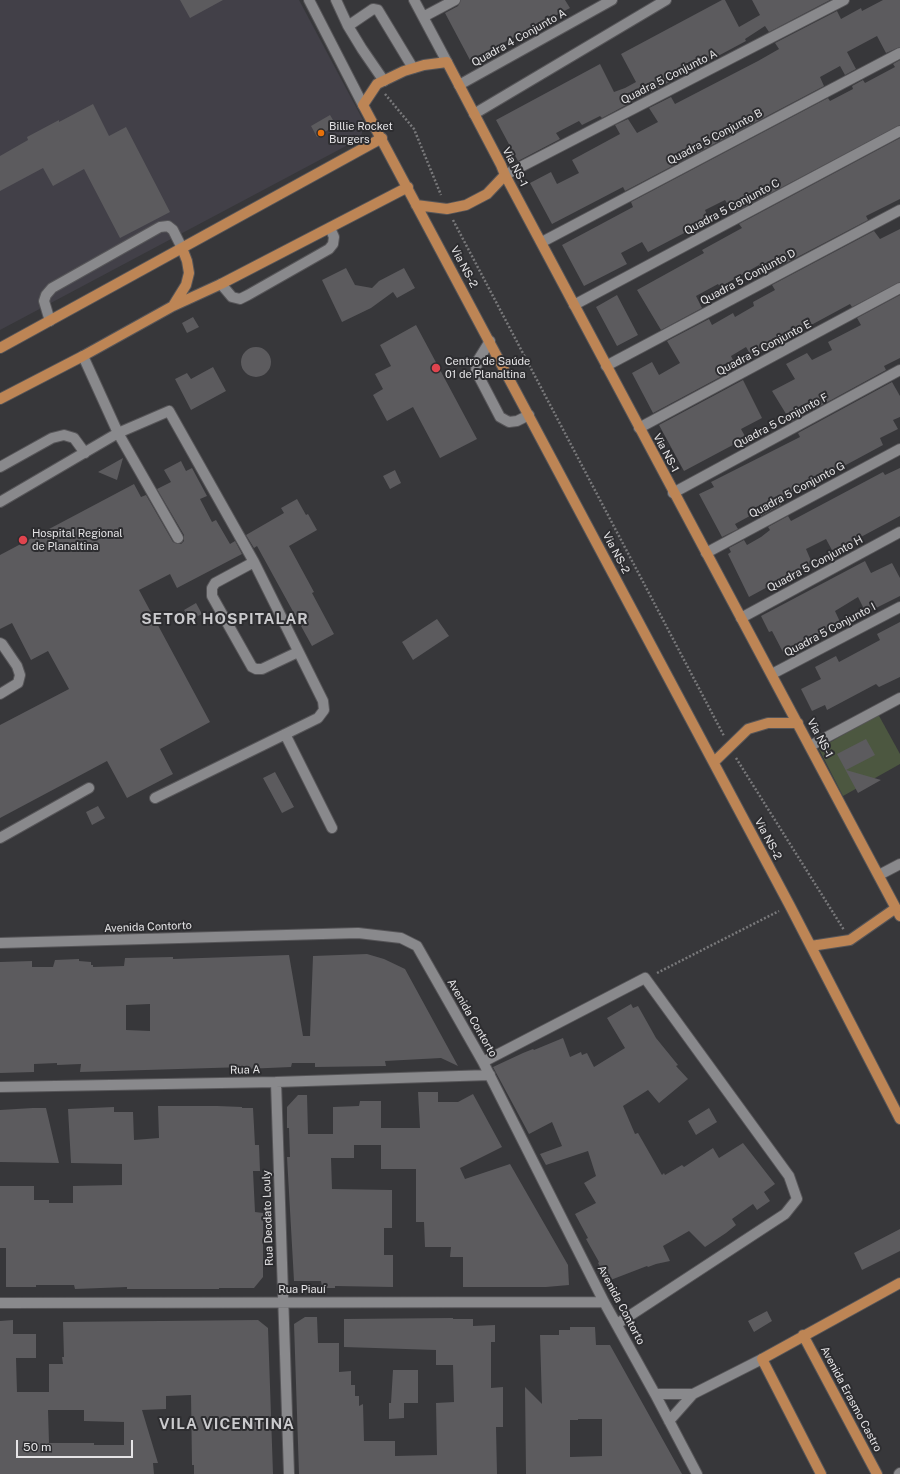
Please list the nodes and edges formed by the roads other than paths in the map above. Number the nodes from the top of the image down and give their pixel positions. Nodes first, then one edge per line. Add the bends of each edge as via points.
1 (308, 0) edge
2 (336, 0) edge
3 (414, 0) edge
4 (455, 0) edge
5 (612, 0) edge
6 (844, 0) edge
7 (661, 2) edge
8 (423, 17) junction
9 (348, 26) junction
10 (900, 53) edge
11 (447, 62) junction
12 (414, 68) junction
13 (381, 82) junction
14 (459, 85) junction
15 (364, 105) junction
16 (474, 114) junction
17 (900, 130) edge
18 (382, 138) junction
19 (505, 175) junction
20 (408, 187) junction
21 (416, 205) junction
22 (900, 210) edge
23 (330, 228) junction
24 (542, 242) junction
25 (182, 248) junction
26 (221, 284) junction
27 (900, 288) edge
28 (574, 305) junction
29 (173, 306) junction
30 (50, 321) junction
31 (490, 341) junction
32 (0, 348) edge
33 (83, 356) junction
34 (606, 366) junction
35 (900, 370) edge
36 (0, 399) edge
37 (529, 414) junction
38 (639, 428) junction
39 (118, 433) junction
40 (900, 449) edge
41 (85, 452) junction
42 (0, 467) edge
43 (673, 492) junction
44 (0, 502) edge
45 (900, 532) edge
46 (178, 538) dead end
47 (706, 552) junction
48 (254, 562) junction
49 (900, 607) edge
50 (741, 618) junction
51 (0, 644) edge
52 (298, 652) junction
53 (772, 674) junction
54 (0, 694) edge
55 (900, 698) edge
56 (798, 724) junction
57 (285, 734) junction
58 (810, 746) junction
59 (714, 762) junction
60 (89, 788) dead end
61 (155, 798) dead end
62 (332, 828) dead end
63 (0, 838) edge
64 (900, 864) edge
65 (879, 876) junction
66 (898, 912) edge
67 (0, 943) edge
68 (811, 946) junction
69 (483, 1062) junction
70 (490, 1074) junction
71 (276, 1082) junction
72 (0, 1087) edge
73 (900, 1119) edge
74 (900, 1283) edge
75 (283, 1302) junction
76 (604, 1302) junction
77 (0, 1303) edge
78 (617, 1324) junction
79 (804, 1336) junction
80 (762, 1359) junction
81 (655, 1394) junction
82 (693, 1394) junction
83 (669, 1421) junction
84 (289, 1474) edge
85 (697, 1474) edge
86 (821, 1474) edge
87 (877, 1474) edge

1 - 15 street, Via NS-2
2 - 9 street
3 - 8 street, Via NS-1
4 - 8 street
5 - 14 street, Quadra 4 Conjunto A
6 - 19 street, Quadra 5 Conjunto A
7 - 16 street
8 - 11 street, Via NS-1
9 - 12 street via 372,9 378,10
9 - 13 street
10 - 24 street, Quadra 5 Conjunto B
11 - 12 main road
11 - 14 main road, Via NS-1
12 - 13 main road
13 - 15 main road
14 - 16 main road, Via NS-1
15 - 18 main road, Via NS-2
16 - 19 main road, Via NS-1
17 - 28 street, Quadra 5 Conjunto C
18 - 20 main road, Via NS-2
18 - 25 main road
19 - 21 main road via 486,194 466,205 447,209
19 - 24 main road, Via NS-1
20 - 21 main road, Via NS-2
20 - 23 main road
21 - 31 main road, Via NS-2
22 - 34 street, Quadra 5 Conjunto D
23 - 26 main road
23 - 26 street via 334,238 329,249 248,295 240,299 232,297
24 - 28 main road, Via NS-1
25 - 29 main road via 189,273 186,286
25 - 30 main road
25 - 30 street via 172,230 168,226 160,226 52,288 44,301
26 - 29 main road
27 - 38 street, Quadra 5 Conjunto E
28 - 34 main road, Via NS-1
29 - 33 main road
30 - 32 main road
31 - 37 main road, Via NS-2
31 - 37 street via 477,362 476,371 500,417 509,422 517,421
33 - 36 main road
33 - 39 street
34 - 38 main road, Via NS-1
35 - 43 street, Quadra 5 Conjunto F
37 - 59 main road, Via NS-2
38 - 43 main road, Via NS-1
39 - 41 street
39 - 46 street
39 - 48 street via 169,411
40 - 47 street, Quadra 5 Conjunto G
41 - 42 street via 74,438 64,435 52,438
41 - 44 street
43 - 47 main road, Via NS-1
45 - 50 street, Quadra 5 Conjunto H
47 - 50 main road, Via NS-1
48 - 52 street
48 - 52 street via 215,583 212,596 252,667 262,669
49 - 53 street, Quadra 5 Conjunto I
50 - 53 main road, Via NS-1
51 - 54 street via 17,666 20,675 18,683
52 - 57 street via 323,701 324,710 318,718
53 - 56 main road, Via NS-1
55 - 58 street
56 - 58 main road, Via NS-1
56 - 59 main road via 768,723 748,729
57 - 61 street
57 - 62 street
58 - 65 main road, Via NS-1
59 - 68 main road, Via NS-2
60 - 63 street
64 - 65 street
65 - 66 main road, Via NS-1
66 - 68 main road via 850,940
67 - 69 street, Avenida Contorto via 358,933 400,938 416,946
68 - 73 main road, Via NS-2
69 - 70 street, Avenida Contorto
69 - 78 street via 645,978 788,1176 797,1199 785,1214
70 - 71 street, Rua A
70 - 76 street, Avenida Contorto
71 - 72 street, Rua A
71 - 75 street, Rua Deodato Louly
74 - 79 main road
75 - 76 street, Rua Piauí
75 - 77 street, Rua Piauí
75 - 84 street, Rua Deodato Louly
76 - 78 street, Avenida Contorto
78 - 81 street, Avenida Contorto
79 - 80 main road
79 - 87 main road, Avenida Erasmo Castro
80 - 82 street
80 - 86 main road
81 - 82 street
81 - 83 street, Avenida Contorto
82 - 83 street
83 - 85 street, Avenida Contorto

